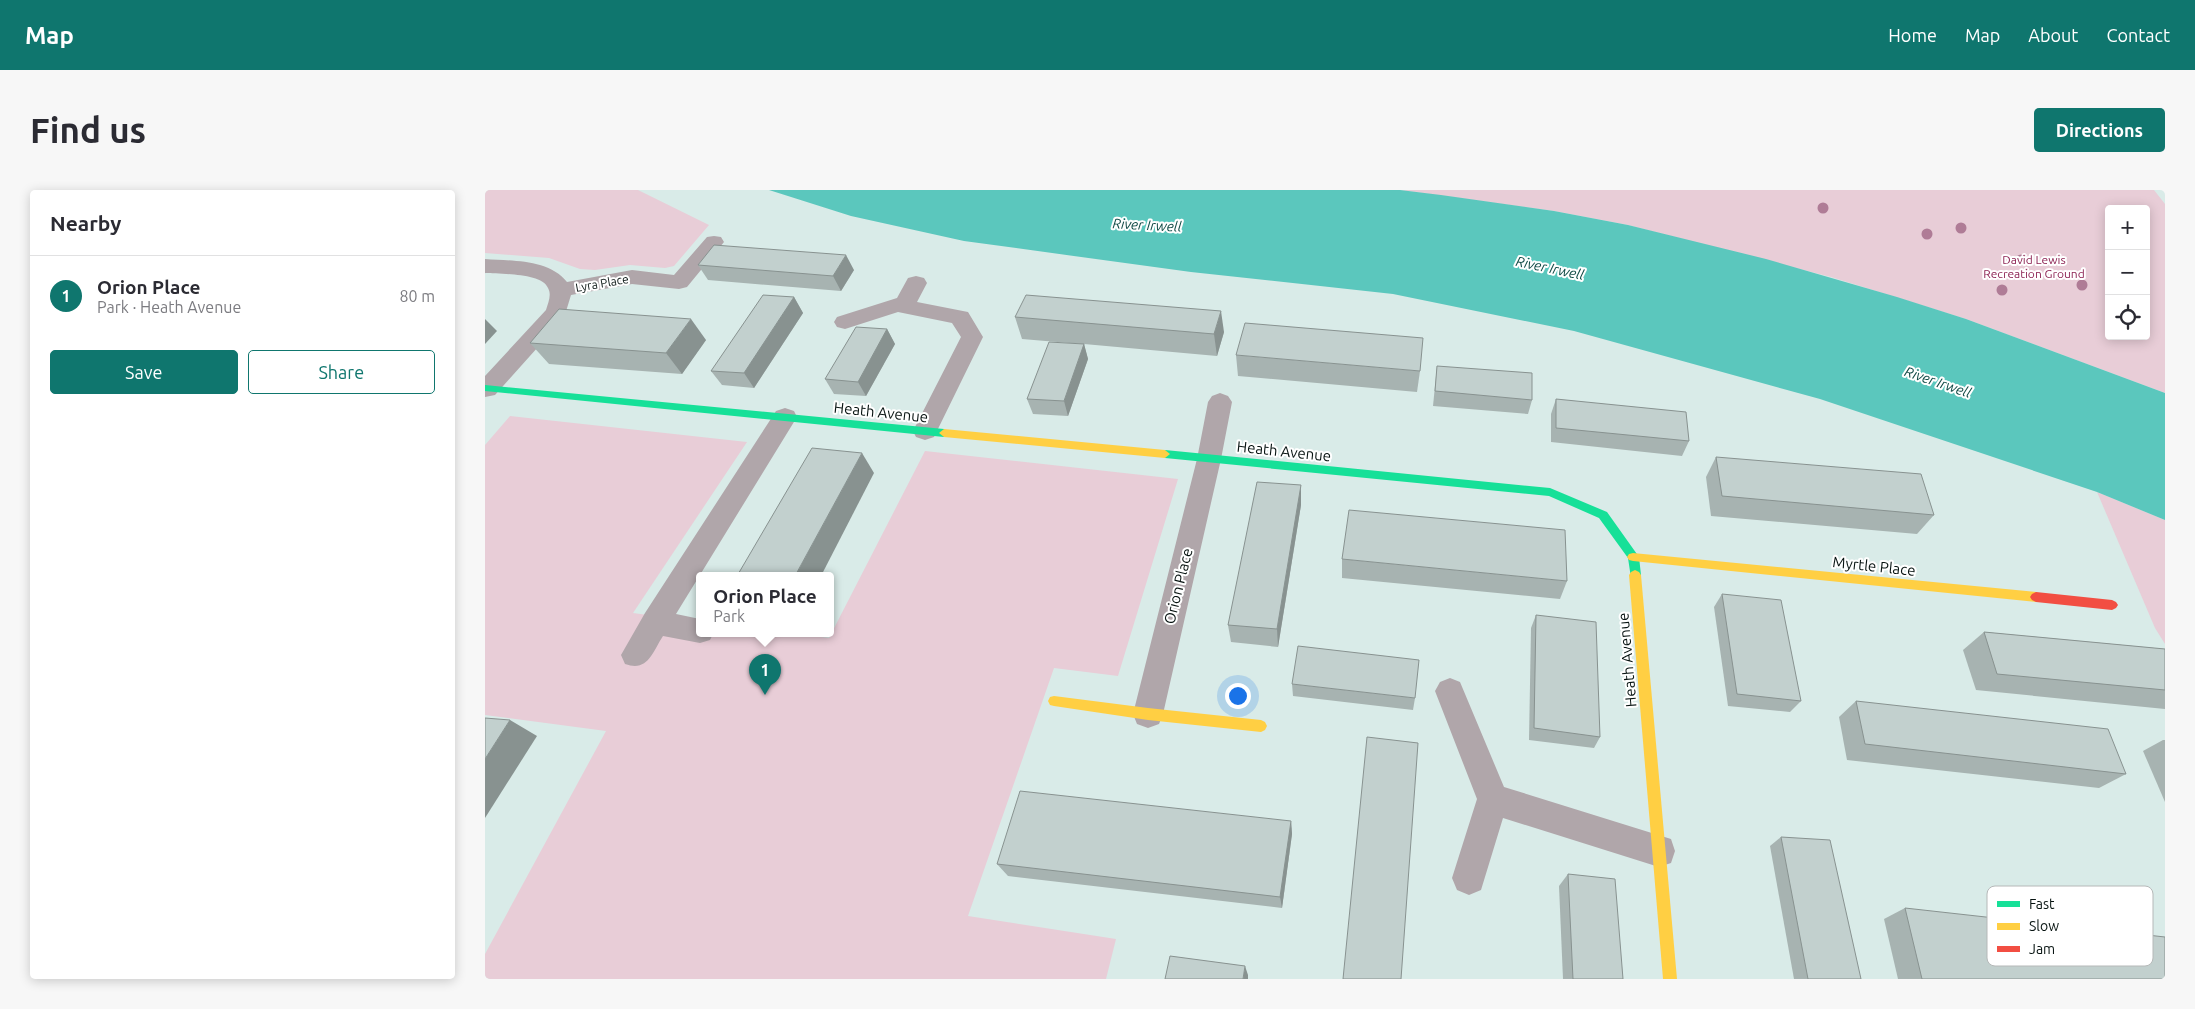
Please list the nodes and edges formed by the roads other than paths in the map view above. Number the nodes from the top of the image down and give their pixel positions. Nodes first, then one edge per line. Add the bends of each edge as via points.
1 (714, 242) dead end
2 (485, 266) edge
3 (916, 283) dead end
4 (562, 291) junction
5 (904, 306) junction
6 (845, 322) dead end
7 (486, 388) edge
8 (1220, 402) dead end
9 (785, 418) junction
10 (925, 431) junction
11 (1209, 459) junction
12 (1633, 557) junction
13 (2112, 605) dead end
14 (655, 622) junction
15 (696, 630) edge
16 (635, 654) dead end
17 (1450, 691) dead end
18 (1054, 701) dead end
19 (1147, 714) junction
20 (1261, 726) dead end
21 (1493, 799) junction
22 (1659, 851) junction
23 (1469, 878) dead end
24 (1670, 979) edge

1 - 4 street, Lyra Place via 679,282 632,277
2 - 4 street via 543,273 559,284
3 - 5 street
4 - 7 street via 556,313
5 - 6 street via 897,305
5 - 10 street via 960,317 972,337
7 - 9 street, Heath Avenue
8 - 11 street, Orion Place
9 - 10 street, Heath Avenue
9 - 14 street
10 - 11 street, Heath Avenue
11 - 12 street, Heath Avenue via 1550,492 1603,515
11 - 19 street, Orion Place
12 - 13 street, Myrtle Place
12 - 22 street, Heath Avenue
14 - 15 street
14 - 16 street
17 - 21 street
18 - 19 street
19 - 20 street
21 - 22 street
21 - 23 street
22 - 24 street, Heath Avenue

